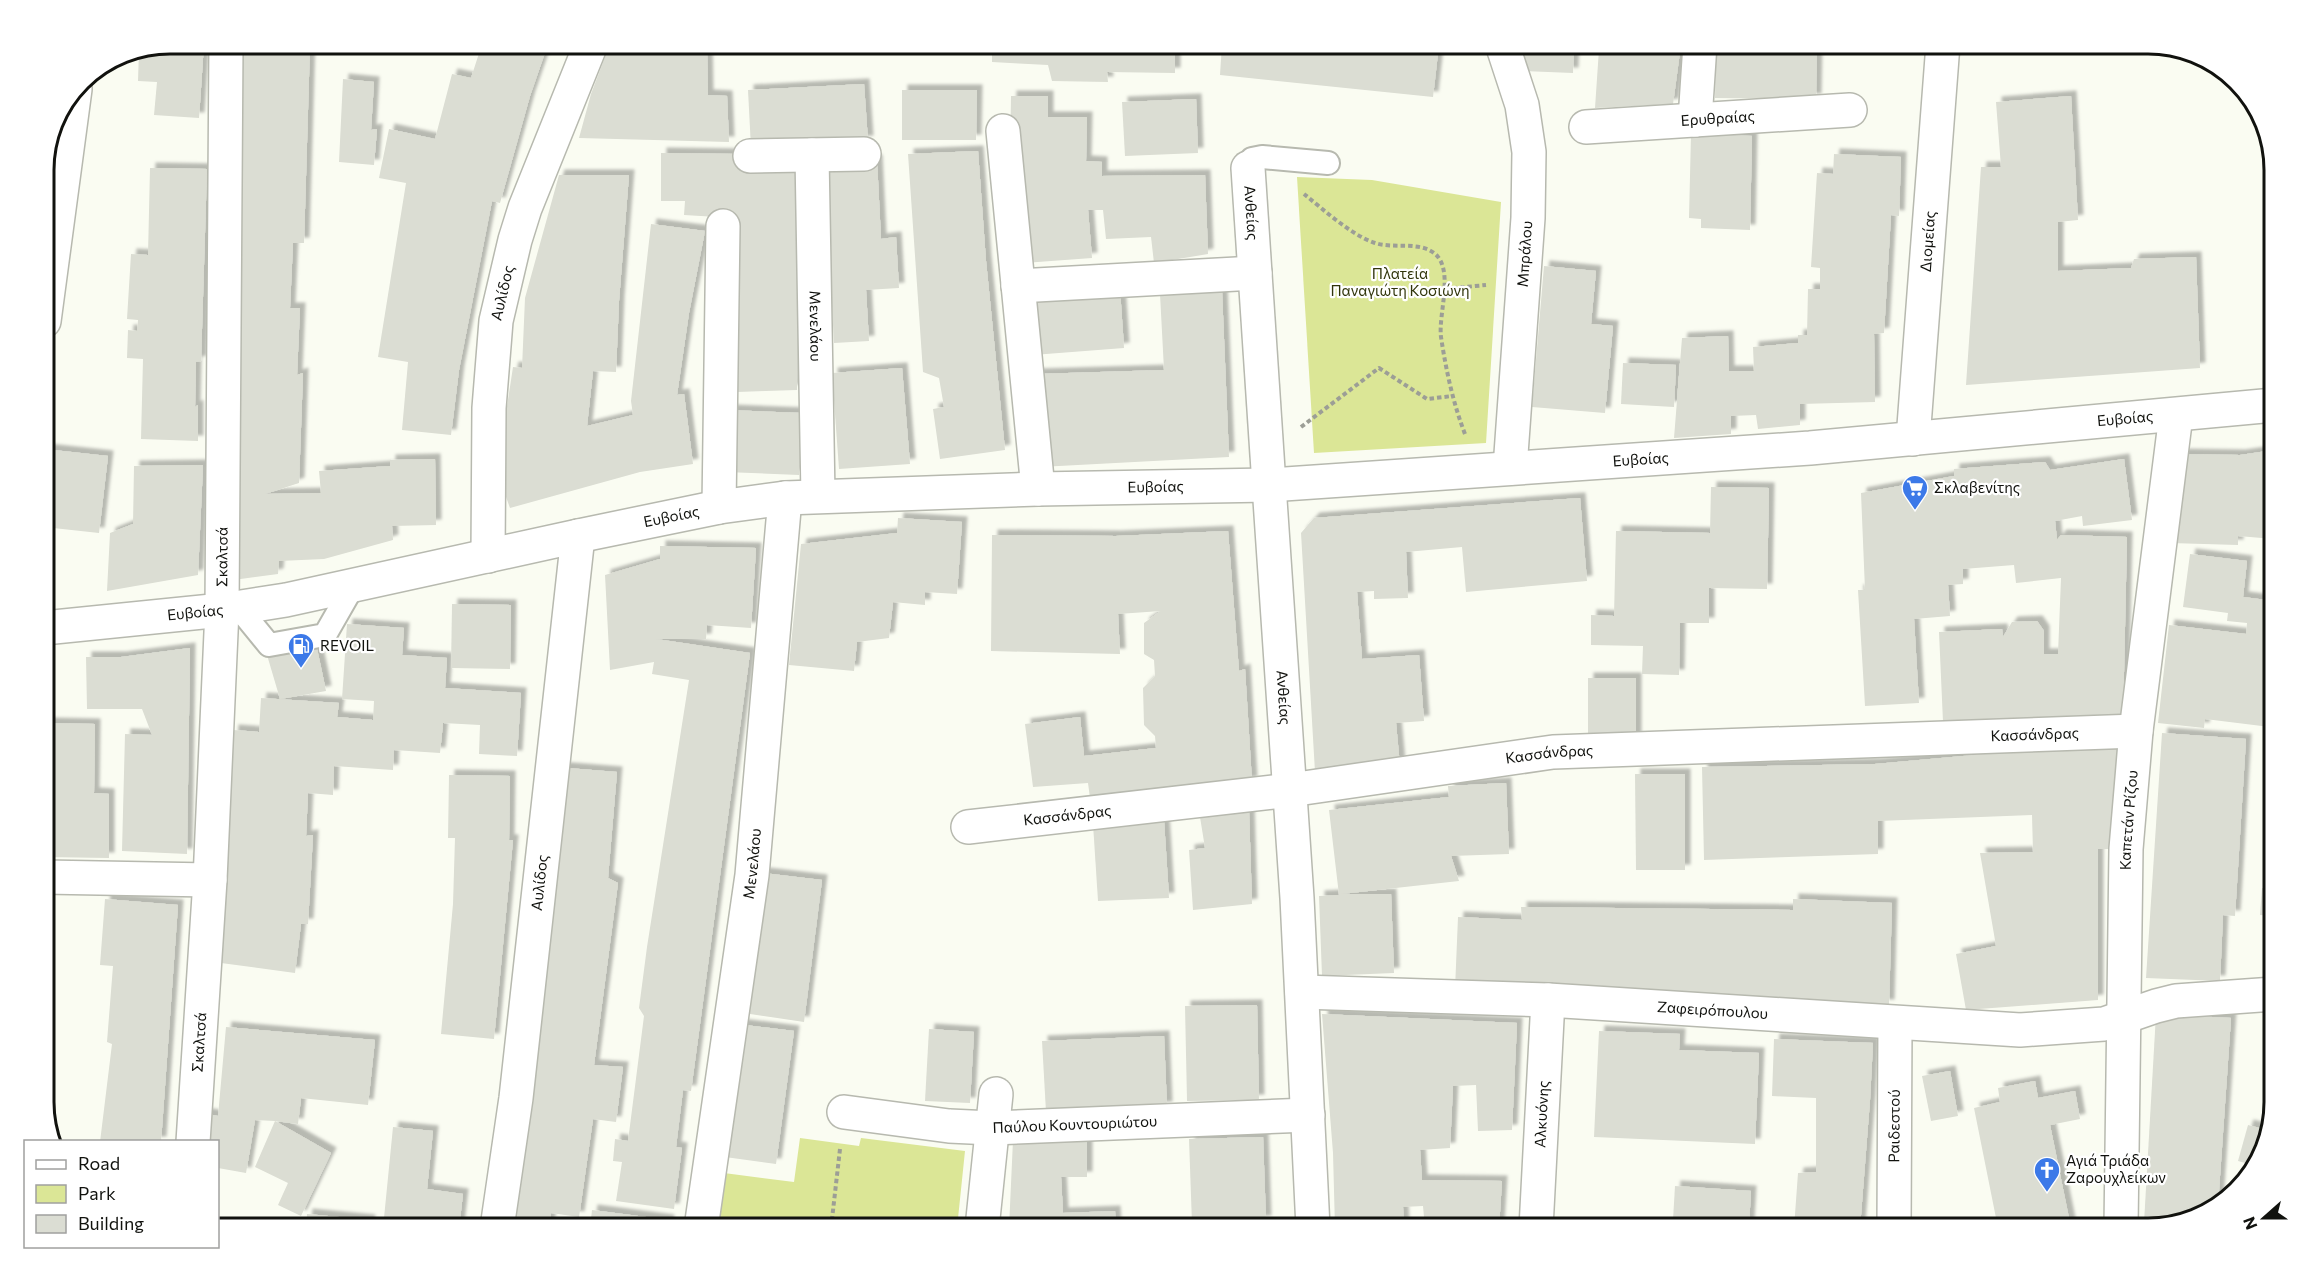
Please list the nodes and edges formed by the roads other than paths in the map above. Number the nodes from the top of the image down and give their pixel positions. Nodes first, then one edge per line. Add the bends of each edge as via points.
1 (226, 54) edge
2 (587, 54) edge
3 (1505, 54) edge
4 (1699, 54) edge
5 (1942, 54) edge
6 (72, 108) edge
7 (1850, 110) dead end
8 (1695, 120) junction
9 (1586, 128) dead end
10 (1003, 131) dead end
11 (864, 154) dead end
12 (812, 155) junction
13 (750, 156) dead end
14 (1328, 163) dead end
15 (1248, 168) joint
16 (723, 226) dead end
17 (54, 246) edge
18 (1255, 273) junction
19 (1018, 286) junction
20 (2264, 406) edge
21 (2176, 415) junction
22 (1913, 439) junction
23 (1495, 470) junction
24 (1269, 485) junction
25 (1038, 489) junction
26 (818, 496) junction
27 (785, 498) junction
28 (719, 507) junction
29 (578, 536) junction
30 (488, 556) junction
31 (230, 608) junction
32 (54, 627) edge
33 (2136, 731) junction
34 (1290, 790) junction
35 (968, 827) dead end
36 (54, 877) edge
37 (210, 880) junction
38 (1302, 992) junction
39 (2264, 995) edge
40 (1548, 1000) junction
41 (2123, 1018) junction
42 (1895, 1023) junction
43 (996, 1094) dead end
44 (844, 1112) road end
45 (1308, 1115) junction
46 (992, 1128) junction
47 (192, 1140) edge
48 (498, 1218) edge
49 (702, 1218) edge
50 (983, 1218) edge
51 (1313, 1218) edge
52 (1537, 1218) edge
53 (1894, 1218) edge
54 (2121, 1218) edge

1 - 31 street, Σκαλτσά
2 - 30 street, Αυλίδος via 525,208 496,321 489,408
3 - 23 street, Μπράλου via 1522,105 1529,152 1528,218
4 - 8 street
5 - 22 street, Διομείας
6 - 17 street
7 - 8 street, Ερυθραίας
8 - 9 street, Ερυθραίας
10 - 19 street
11 - 12 street
12 - 13 street
12 - 26 street, Μενελάου
14 - 15 lane via 1262,158 1252,159
15 - 18 street, Ανθείας
16 - 28 street
18 - 19 street
18 - 24 street, Ανθείας
19 - 25 street
20 - 21 street, Ευβοίας
21 - 22 street, Ευβοίας
21 - 33 street, Καπετάν Ρίζου
22 - 23 street, Ευβοίας
23 - 24 street, Ευβοίας
24 - 25 street, Ευβοίας
24 - 34 street, Ανθείας
25 - 26 street, Ευβοίας
26 - 27 street, Ευβοίας
27 - 28 street, Ευβοίας
27 - 49 street, Μενελάου via 752,875
28 - 29 street, Ευβοίας
29 - 30 street, Ευβοίας
29 - 48 street, Αυλίδος via 516,1098
30 - 31 street, Ευβοίας via 286,600
31 - 32 street, Ευβοίας
31 - 37 street, Σκαλτσά
33 - 34 street, Κασσάνδρας via 1553,752
33 - 41 street, Καπετάν Ρίζου via 2124,879
34 - 35 street, Κασσάνδρας
34 - 38 street, Ανθείας
36 - 37 street
37 - 47 street, Σκαλτσά
38 - 40 street, Ζαφειρόπουλου
38 - 45 street, Ανθείας
39 - 41 street, Ζαφειρόπουλου via 2176,1001
40 - 42 street, Ζαφειρόπουλου
40 - 52 street, Αλκυόνης
41 - 42 street, Ζαφειρόπουλου via 2088,1027 2020,1030
41 - 54 street, Καπετάν Ρίζου
42 - 53 street, Ραιδεστού
43 - 46 street
44 - 46 street, Παύλου Κουντουριώτου
45 - 46 street, Παύλου Κουντουριώτου
45 - 51 street, Ανθείας
46 - 50 street

